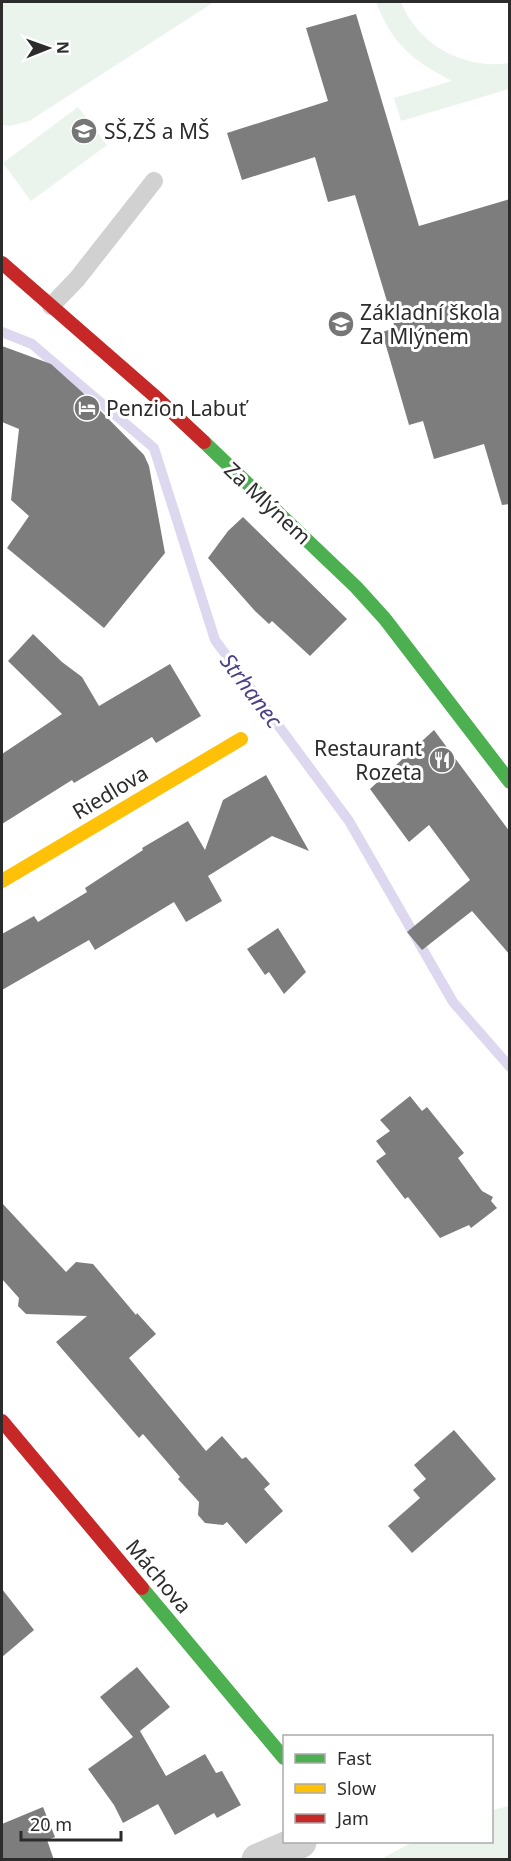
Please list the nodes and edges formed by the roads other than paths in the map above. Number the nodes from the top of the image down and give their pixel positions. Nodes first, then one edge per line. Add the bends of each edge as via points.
1 (154, 181) dead end
2 (2, 263) edge
3 (51, 306) junction
4 (241, 739) dead end
5 (507, 776) edge
6 (2, 881) edge
7 (2, 1421) edge
8 (283, 1756) edge
9 (298, 1843) edge
10 (258, 1860) edge

1 - 3 lane
2 - 3 street, Za Mlýnem
3 - 5 street, Za Mlýnem via 158,399 356,587
4 - 6 street, Riedlova
7 - 8 street, Máchova
9 - 10 street

